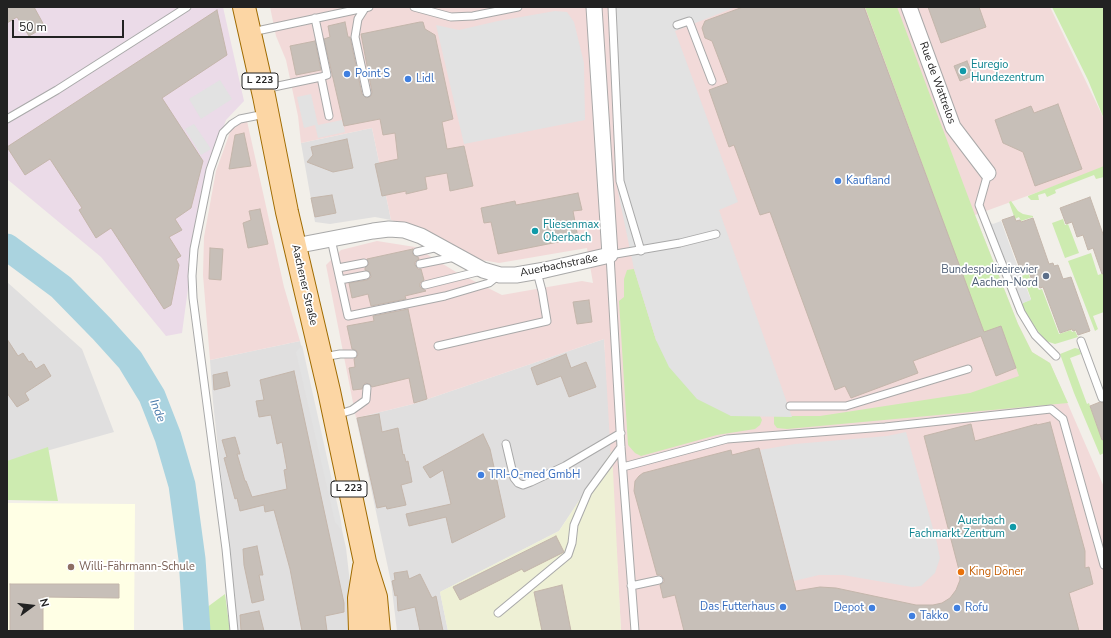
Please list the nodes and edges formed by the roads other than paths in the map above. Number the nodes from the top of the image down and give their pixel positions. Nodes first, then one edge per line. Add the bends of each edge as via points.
1 (187, 7) edge
2 (244, 7) edge
3 (367, 7) edge
4 (414, 7) edge
5 (518, 7) edge
6 (594, 7) edge
7 (612, 7) edge
8 (909, 7) edge
9 (315, 18) junction
10 (678, 25) dead end
11 (250, 32) junction
12 (321, 77) junction
13 (712, 81) dead end
14 (262, 89) junction
15 (367, 93) dead end
16 (267, 113) junction
17 (329, 116) dead end
18 (7, 119) edge
19 (988, 173) joint
20 (716, 234) dead end
21 (331, 239) junction
22 (295, 246) junction
23 (441, 247) junction
24 (641, 251) junction
25 (417, 252) dead end
26 (457, 256) junction
27 (610, 256) junction
28 (364, 263) dead end
29 (420, 264) dead end
30 (338, 268) junction
31 (483, 270) junction
32 (537, 272) junction
33 (366, 275) dead end
34 (500, 275) junction
35 (340, 280) junction
36 (424, 285) dead end
37 (1081, 341) dead end
38 (438, 346) dead end
39 (353, 354) dead end
40 (1056, 356) dead end
41 (321, 357) junction
42 (968, 369) dead end
43 (367, 388) dead end
44 (1102, 398) dead end
45 (790, 406) dead end
46 (334, 415) junction
47 (621, 433) junction
48 (506, 444) dead end
49 (621, 447) junction
50 (623, 467) junction
51 (365, 562) junction
52 (1104, 565) edge
53 (658, 580) dead end
54 (632, 586) junction
55 (498, 613) dead end
56 (234, 631) edge
57 (360, 631) edge
58 (379, 631) edge
59 (635, 631) edge

1 - 18 lane
2 - 11 main road, Aachener Straße / L 223
3 - 9 lane
3 - 15 lane via 358,19 355,37
4 - 5 lane via 451,17 473,16
6 - 27 street, Auerbachstraße
7 - 24 lane via 620,181
8 - 19 street, Rue de Wattrelos via 953,127
9 - 11 lane
9 - 12 lane via 327,75
10 - 13 lane via 689,21
11 - 14 main road, Aachener Straße / L 223
12 - 14 lane
12 - 17 lane
14 - 16 main road, Aachener Straße / L 223
16 - 22 main road, Aachener Straße / L 223
16 - 56 lane via 240,119 223,133 208,178 194,249 192,276
19 - 40 lane via 979,205 1021,312 1035,335
20 - 24 lane
21 - 22 street, Auerbachstraße
21 - 23 street, Auerbachstraße via 389,229 404,230
21 - 30 lane
22 - 41 main road, Aachener Straße / L 223
23 - 25 lane
23 - 26 street, Auerbachstraße
24 - 27 lane
26 - 29 lane
26 - 31 street, Auerbachstraße
27 - 32 street, Auerbachstraße
27 - 47 lane
28 - 30 lane
30 - 35 lane
31 - 34 street, Auerbachstraße
31 - 36 lane
32 - 34 street, Auerbachstraße
32 - 38 lane via 547,321
33 - 35 lane
34 - 35 lane via 489,283 446,296 348,316
37 - 44 lane
39 - 41 lane
41 - 46 main road, Aachener Straße / L 223
42 - 45 lane via 846,406
43 - 46 lane via 366,400 352,410
46 - 51 main road, Aachener Straße / L 223
47 - 48 lane via 565,466 523,484 514,478
47 - 49 lane
49 - 50 lane
49 - 55 lane via 588,492 574,525 568,556
50 - 52 lane via 727,439 885,427 1051,409 1063,419
50 - 54 lane
51 - 57 main road, Aachener Straße / L 223 via 359,598
51 - 58 main road, Aachener Straße / L 223 via 376,597
53 - 54 lane
54 - 59 lane

